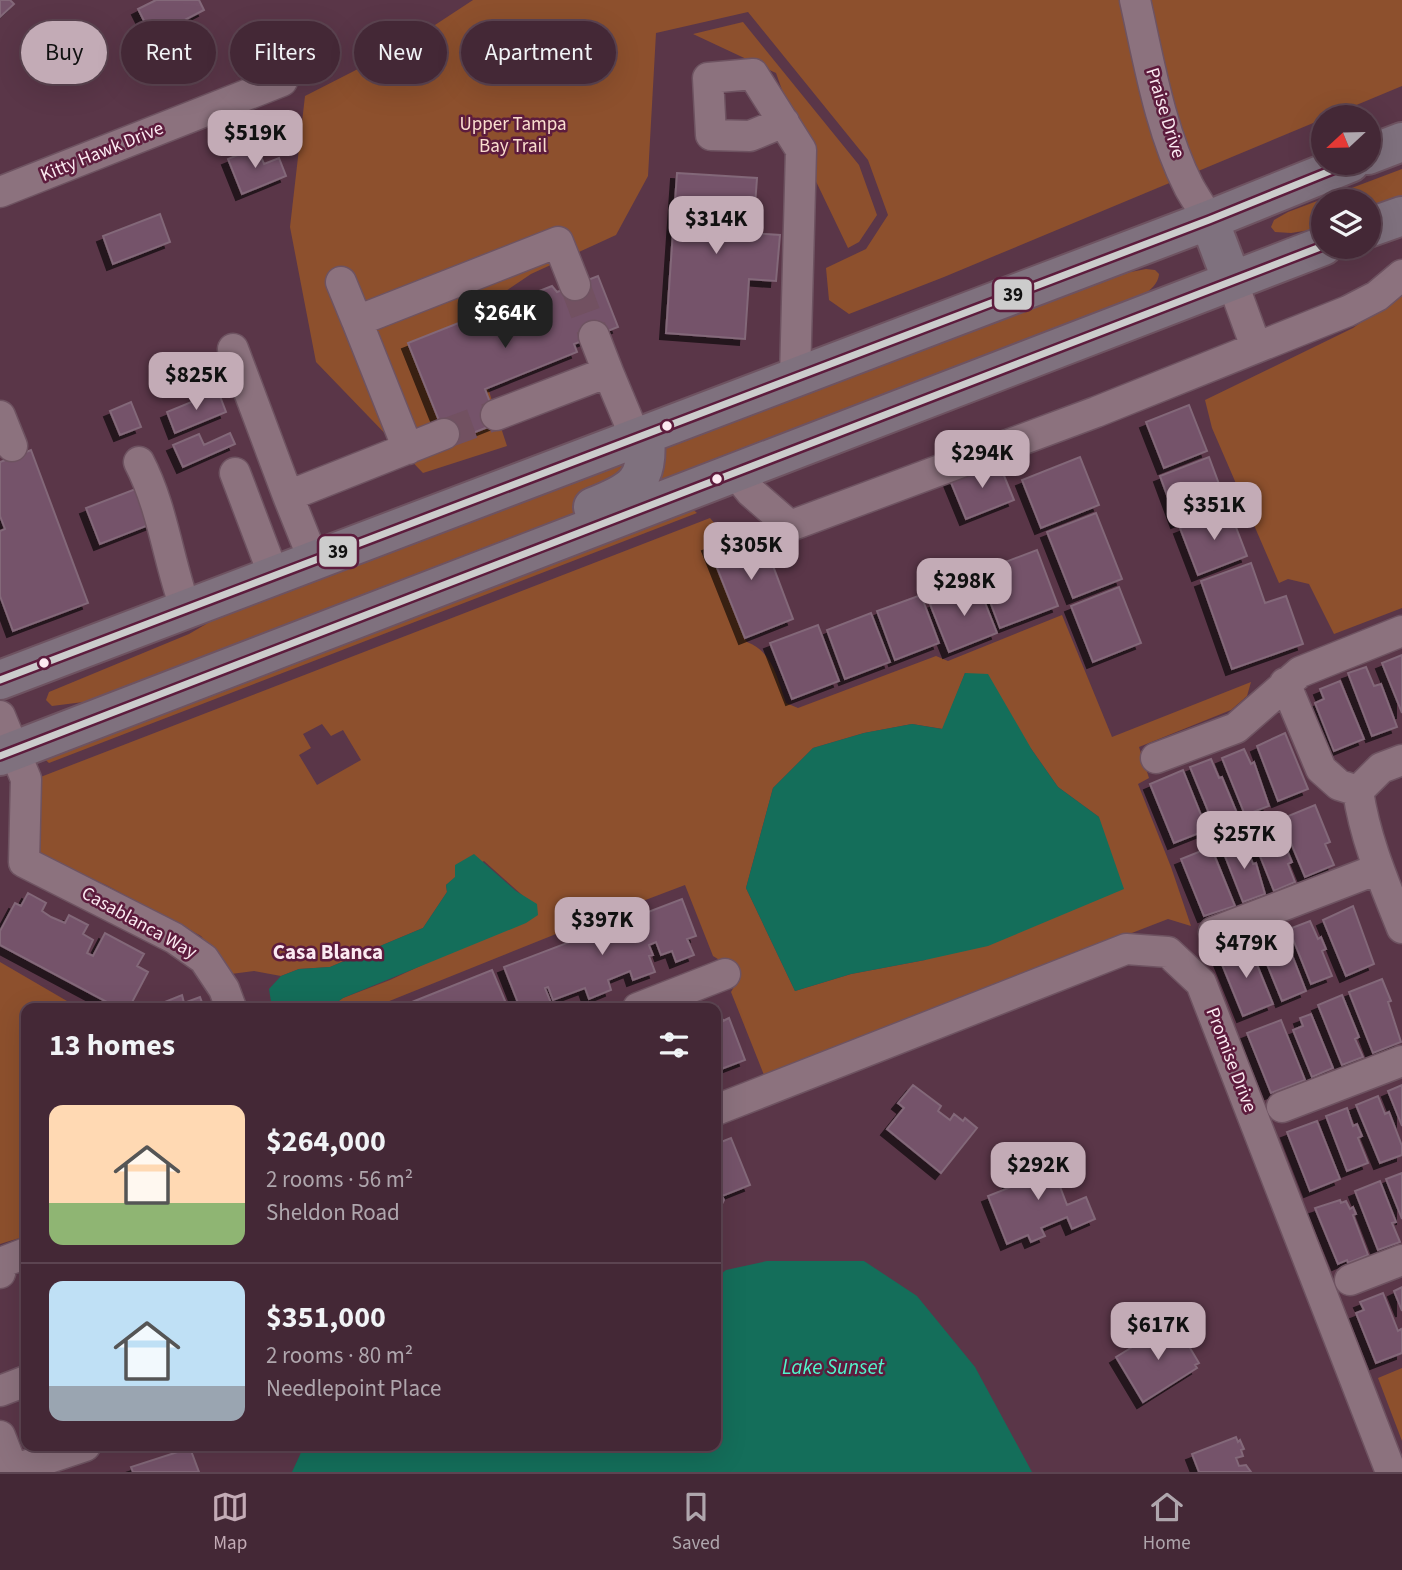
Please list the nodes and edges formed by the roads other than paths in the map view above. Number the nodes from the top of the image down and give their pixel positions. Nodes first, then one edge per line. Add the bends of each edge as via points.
1 (1135, 0) edge
2 (272, 84) edge
3 (784, 122) dead end
4 (1402, 142) edge
5 (1381, 150) edge
6 (1320, 175) edge
7 (0, 192) edge
8 (1402, 216) edge
9 (1209, 220) junction
10 (1381, 224) edge
11 (1311, 251) edge
12 (1402, 275) edge
13 (1232, 281) junction
14 (341, 282) dead end
15 (575, 285) tunnel mouth
16 (357, 321) junction
17 (594, 336) tunnel mouth
18 (1256, 347) junction
19 (233, 349) dead end
20 (608, 372) junction
21 (795, 378) junction
22 (496, 415) tunnel mouth
23 (0, 416) edge
24 (444, 435) tunnel mouth
25 (640, 437) junction
26 (12, 446) dead end
27 (408, 449) junction
28 (139, 462) dead end
29 (734, 471) junction
30 (235, 473) dead end
31 (288, 496) junction
32 (314, 561) junction
33 (274, 576) junction
34 (186, 610) junction
35 (358, 617) junction
36 (1402, 631) edge
37 (0, 680) edge
38 (1285, 683) junction
39 (0, 716) edge
40 (7, 753) edge
41 (1156, 758) dead end
42 (1402, 760) edge
43 (1358, 791) junction
44 (12, 861) edge
45 (1378, 869) junction
46 (1402, 928) edge
47 (1214, 932) dead end
48 (725, 974) dead end
49 (230, 1003) edge
50 (651, 1003) edge
51 (1402, 1061) edge
52 (1282, 1107) dead end
53 (721, 1108) edge
54 (21, 1255) edge
55 (1402, 1260) edge
56 (0, 1273) edge
57 (1350, 1280) dead end
58 (21, 1383) edge
59 (0, 1391) edge
60 (0, 1436) edge
61 (69, 1451) edge
62 (14, 1471) edge
63 (1391, 1472) edge

1 - 9 street, Praise Drive via 1170,137 1189,187
2 - 7 street, Kitty Hawk Drive
3 - 21 street via 801,150
4 - 5 main road
6 - 9 main road
8 - 10 main road
9 - 13 main road
9 - 21 main road
11 - 13 main road
12 - 18 street via 1377,296 1348,311
13 - 18 street
13 - 29 main road
14 - 16 street
15 - 16 street via 558,242
16 - 27 street
17 - 20 street
18 - 29 street via 790,526
19 - 31 street
20 - 22 street
20 - 25 street
21 - 25 main road
23 - 26 street
24 - 27 street
25 - 32 main road
25 - 35 main road via 647,457 643,474 621,496 409,578
27 - 31 street
28 - 34 street via 160,513
29 - 35 main road
30 - 33 street
31 - 32 street
32 - 33 main road
33 - 34 main road
34 - 37 main road
35 - 40 main road
36 - 38 street via 1322,662
38 - 41 street via 1236,728
38 - 43 street via 1321,769 1339,785
39 - 40 street, Casablanca Way
40 - 44 street, Casablanca Way via 26,779
42 - 43 street via 1381,768
43 - 45 street
44 - 49 street, Casablanca Way via 174,938 204,959
45 - 46 street
45 - 47 street
48 - 50 street
51 - 52 street
53 - 63 street, Promise Drive via 1126,949 1168,952 1201,983
54 - 56 street via 3,1262
55 - 57 street
58 - 59 street
60 - 62 street
61 - 62 street

